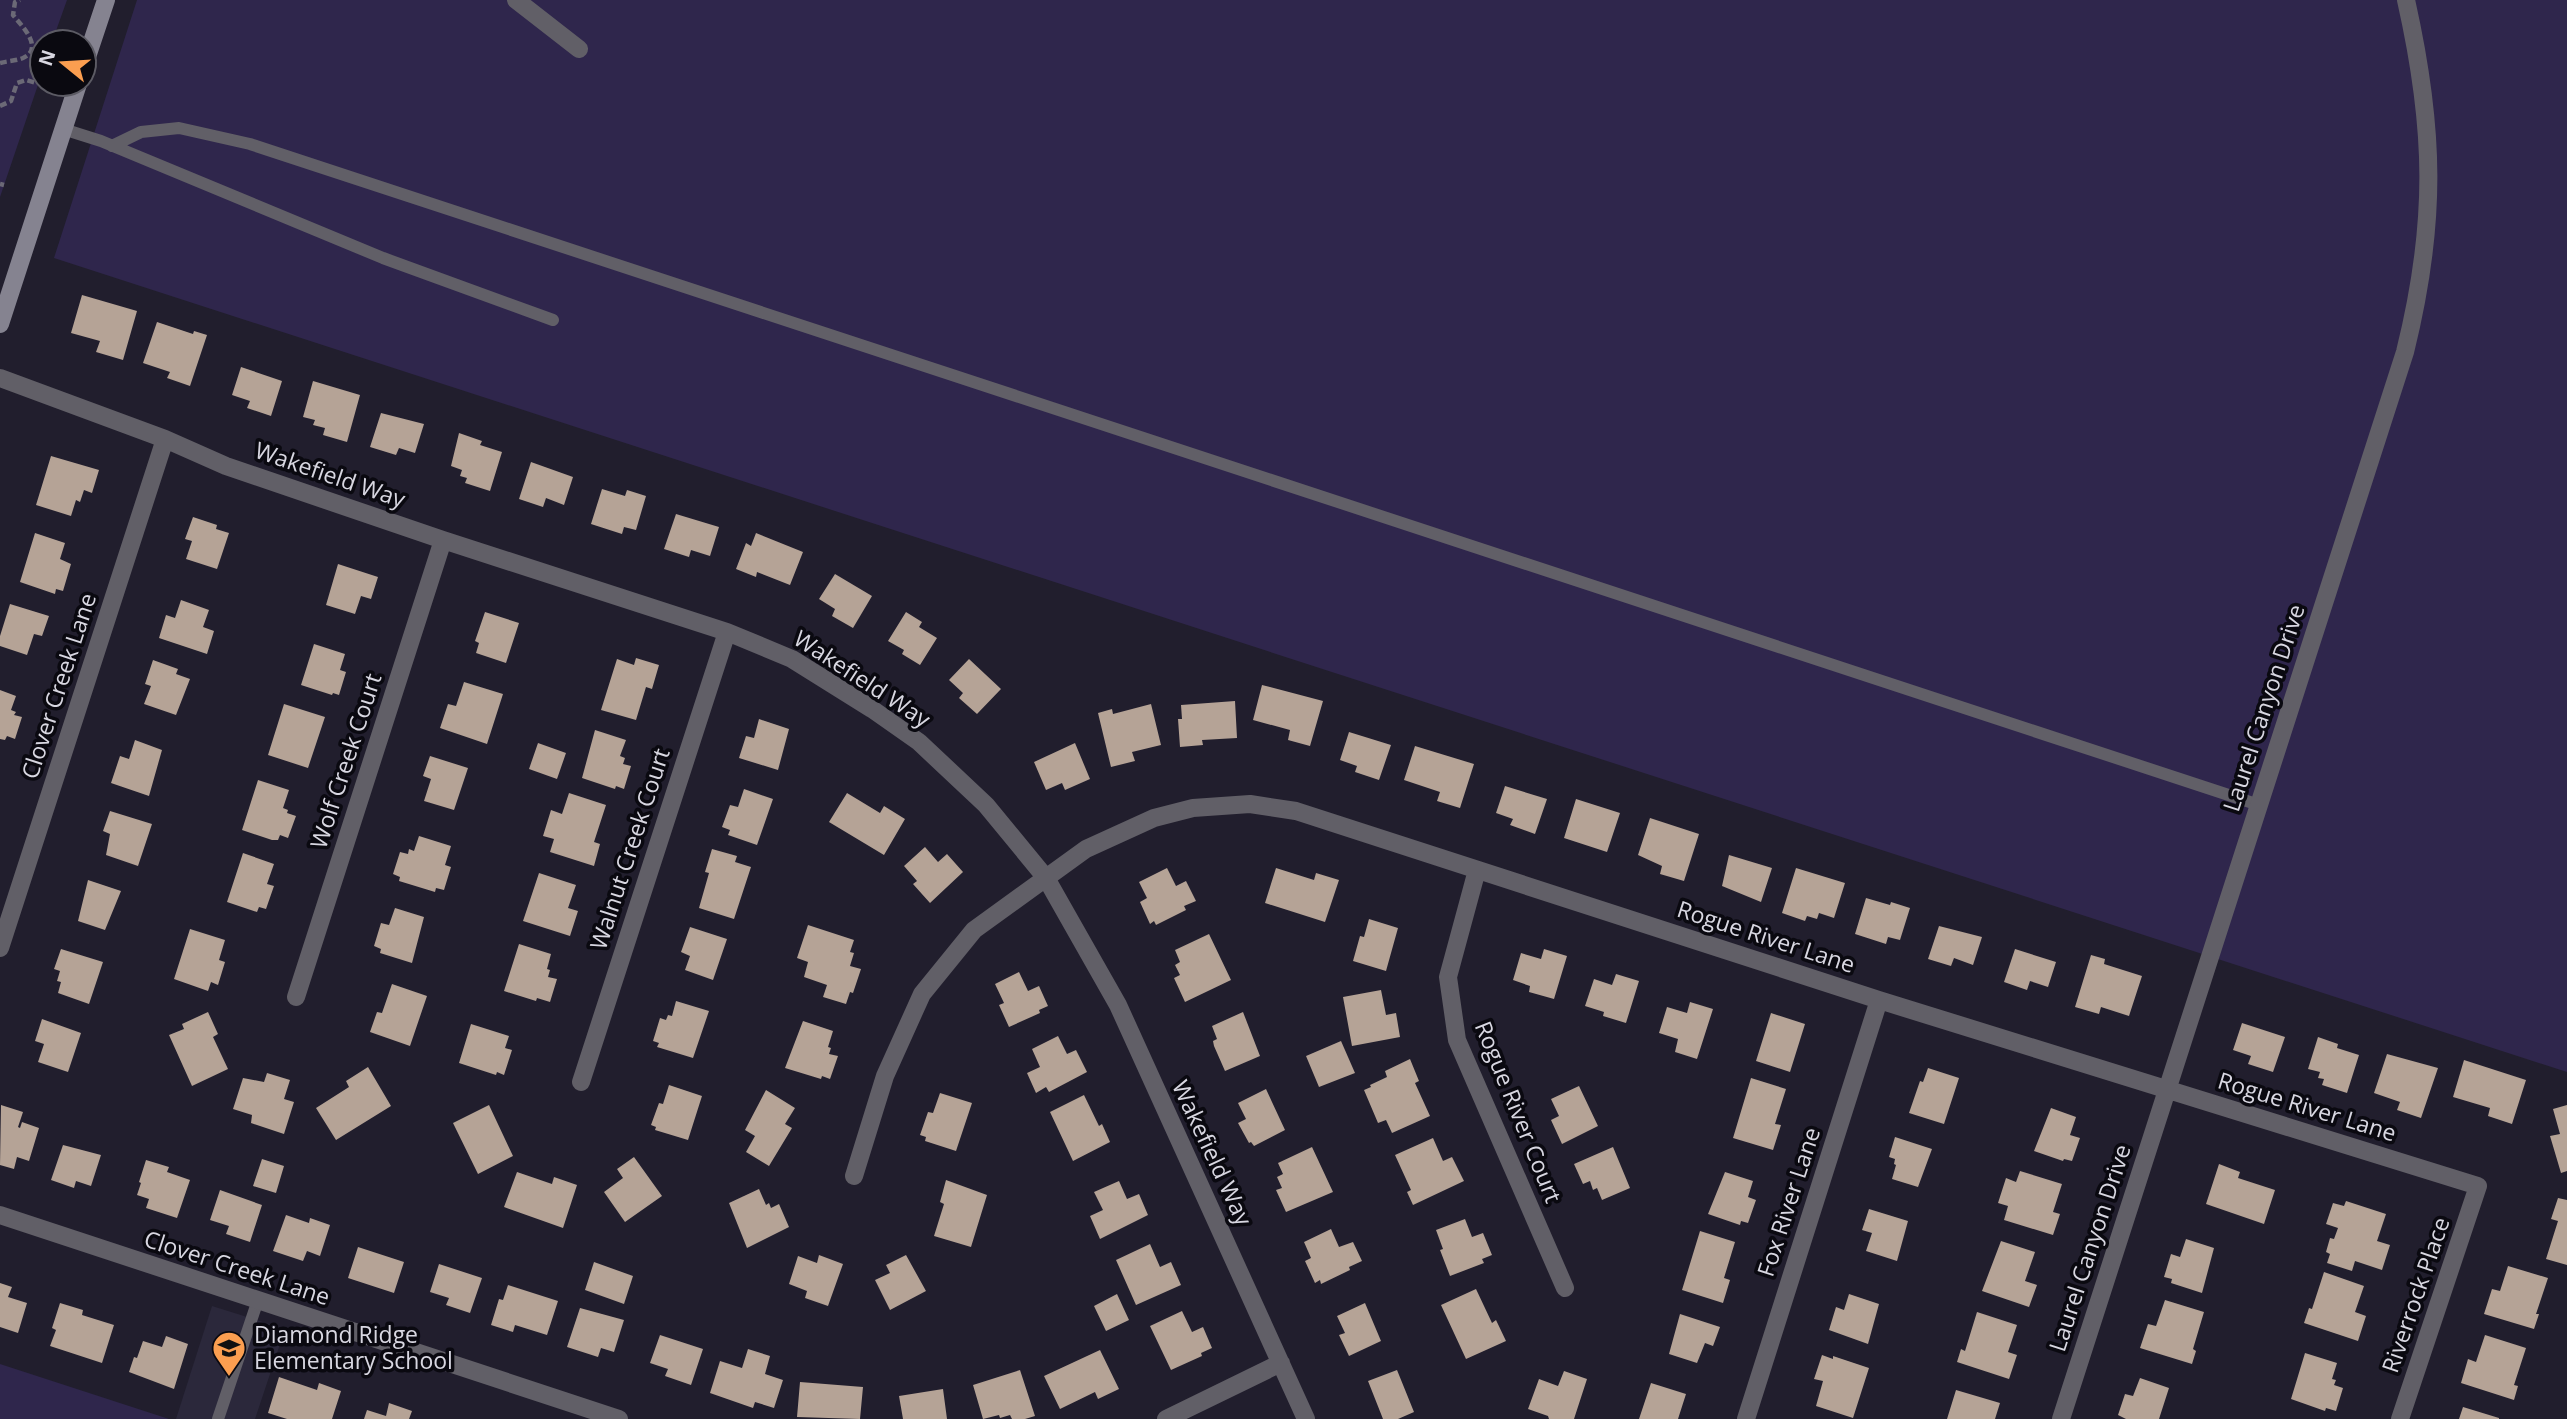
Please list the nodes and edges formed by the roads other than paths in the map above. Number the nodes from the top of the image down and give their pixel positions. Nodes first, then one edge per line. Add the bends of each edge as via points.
1 (106, 0) edge
2 (516, 0) edge
3 (2406, 0) edge
4 (97, 28) edge
5 (579, 49) dead end
6 (73, 98) edge
7 (63, 129) junction
8 (112, 146) junction
9 (553, 320) dead end
10 (0, 324) edge
11 (0, 377) edge
12 (165, 439) junction
13 (443, 540) junction
14 (727, 632) junction
15 (2259, 805) junction
16 (1477, 870) junction
17 (1046, 878) junction
18 (0, 948) edge
19 (296, 997) dead end
20 (1879, 1000) junction
21 (581, 1082) dead end
22 (2167, 1090) junction
23 (854, 1176) dead end
24 (2478, 1186) joint
25 (0, 1215) edge
26 (1565, 1288) dead end
27 (258, 1300) junction
28 (1281, 1363) junction
29 (218, 1419) edge
30 (619, 1419) edge
31 (1166, 1419) edge
32 (1306, 1419) edge
33 (1746, 1419) edge
34 (2061, 1419) edge
35 (2400, 1419) edge

1 - 4 main road
2 - 5 street
3 - 15 street, Laurel Canyon Drive via 2420,65 2429,148 2427,232 2415,313
6 - 7 main road
7 - 8 lane
7 - 10 main road
8 - 9 lane via 383,258
8 - 15 lane via 141,132 179,128 250,144
11 - 12 street, Wakefield Way
12 - 13 street, Wakefield Way via 226,466
12 - 18 street, Clover Creek Lane
13 - 14 street, Wakefield Way
13 - 19 street, Wolf Creek Court
14 - 17 street, Wakefield Way via 792,659 919,743 986,805
14 - 21 street, Walnut Creek Court
15 - 22 street, Laurel Canyon Drive
16 - 17 street, Rogue River Lane via 1296,811 1250,804 1193,808 1154,818 1086,849
16 - 20 street, Rogue River Lane
16 - 26 street, Rogue River Court via 1448,977 1457,1040
17 - 23 street, Rogue River Lane via 974,930 922,994 885,1076
17 - 28 street, Wakefield Way via 1118,1005
20 - 22 street, Rogue River Lane
20 - 33 street, Fox River Lane
22 - 24 street, Rogue River Lane
22 - 34 street, Laurel Canyon Drive
24 - 35 street, Riverrock Place
25 - 27 street, Clover Creek Lane
27 - 29 lane
27 - 30 street, Clover Creek Lane
28 - 31 street
28 - 32 street, Wakefield Way

